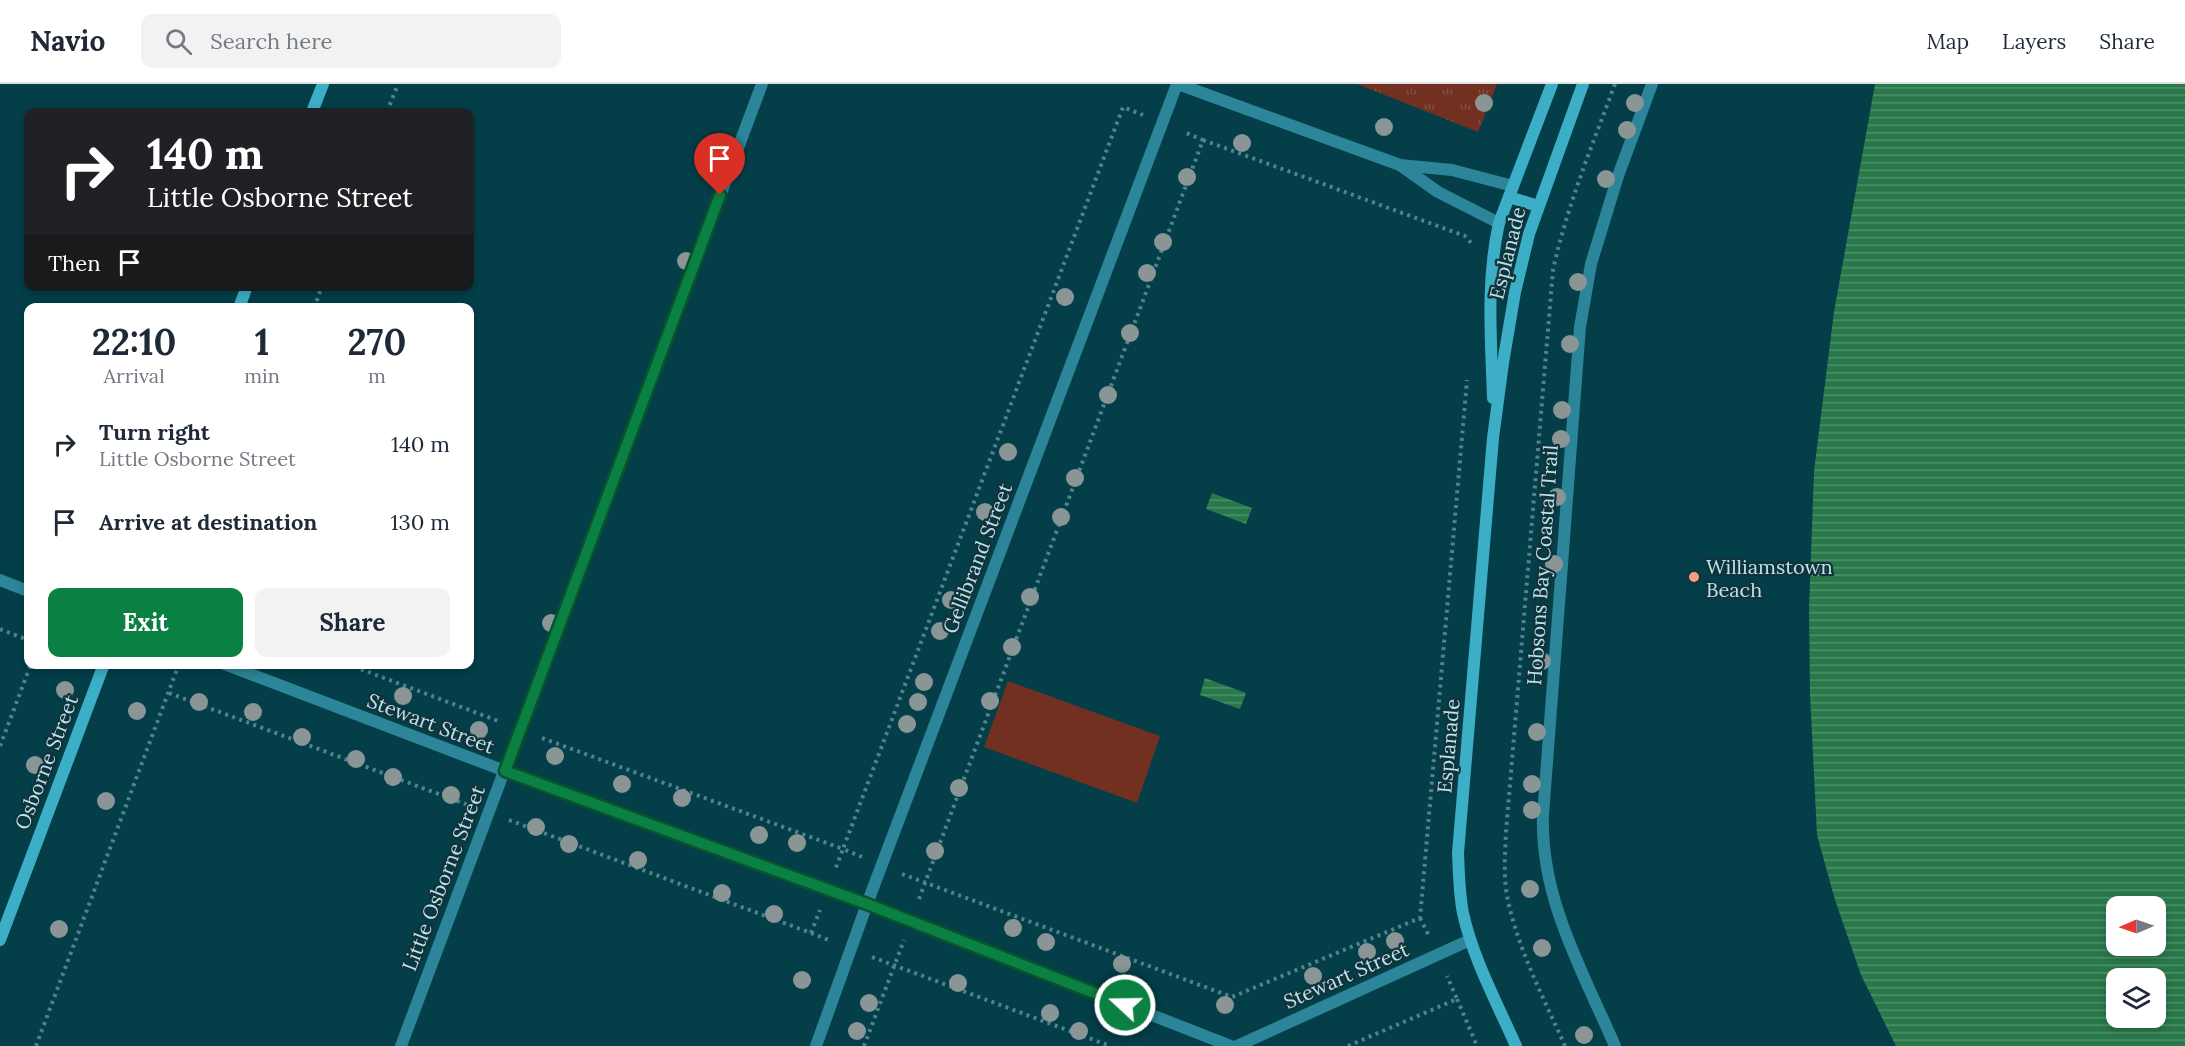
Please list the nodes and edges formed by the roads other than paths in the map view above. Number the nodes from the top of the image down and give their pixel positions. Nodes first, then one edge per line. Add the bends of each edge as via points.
1 (323, 84) edge
2 (762, 84) edge
3 (1178, 84) edge
4 (1552, 84) edge
5 (1583, 84) edge
6 (1652, 84) edge
7 (314, 108) edge
8 (1400, 165) junction
9 (1511, 192) junction
10 (1538, 206) junction
11 (1500, 223) junction
12 (1494, 438) junction
13 (0, 580) edge
14 (24, 589) edge
15 (102, 669) edge
16 (237, 669) edge
17 (505, 771) junction
18 (867, 904) junction
19 (0, 940) edge
20 (1470, 940) junction
21 (400, 1046) edge
22 (816, 1046) edge
23 (1232, 1046) edge
24 (1237, 1046) edge
25 (1516, 1046) edge
26 (1616, 1046) edge

1 - 7 street
2 - 17 street, Little Osborne Street
3 - 8 street
3 - 18 street, Gellibrand Street
4 - 9 street, Esplanade
5 - 10 street, Esplanade
6 - 26 street, Hobsons Bay Coastal Trail via 1591,264 1580,327 1543,815 1544,848 1554,900
8 - 9 street via 1452,170
8 - 11 street via 1438,192
9 - 10 street
9 - 11 street, Esplanade
10 - 12 street, Esplanade via 1515,292
11 - 12 street, Esplanade via 1491,275
12 - 20 street, Esplanade via 1458,853 1460,893
13 - 14 street
15 - 19 street, Osborne Street
16 - 17 street, Stewart Street
17 - 18 street, Stewart Street
17 - 21 street, Little Osborne Street
18 - 22 street, Gellibrand Street
18 - 23 street, Stewart Street
20 - 24 street, Stewart Street
20 - 25 street, Esplanade

